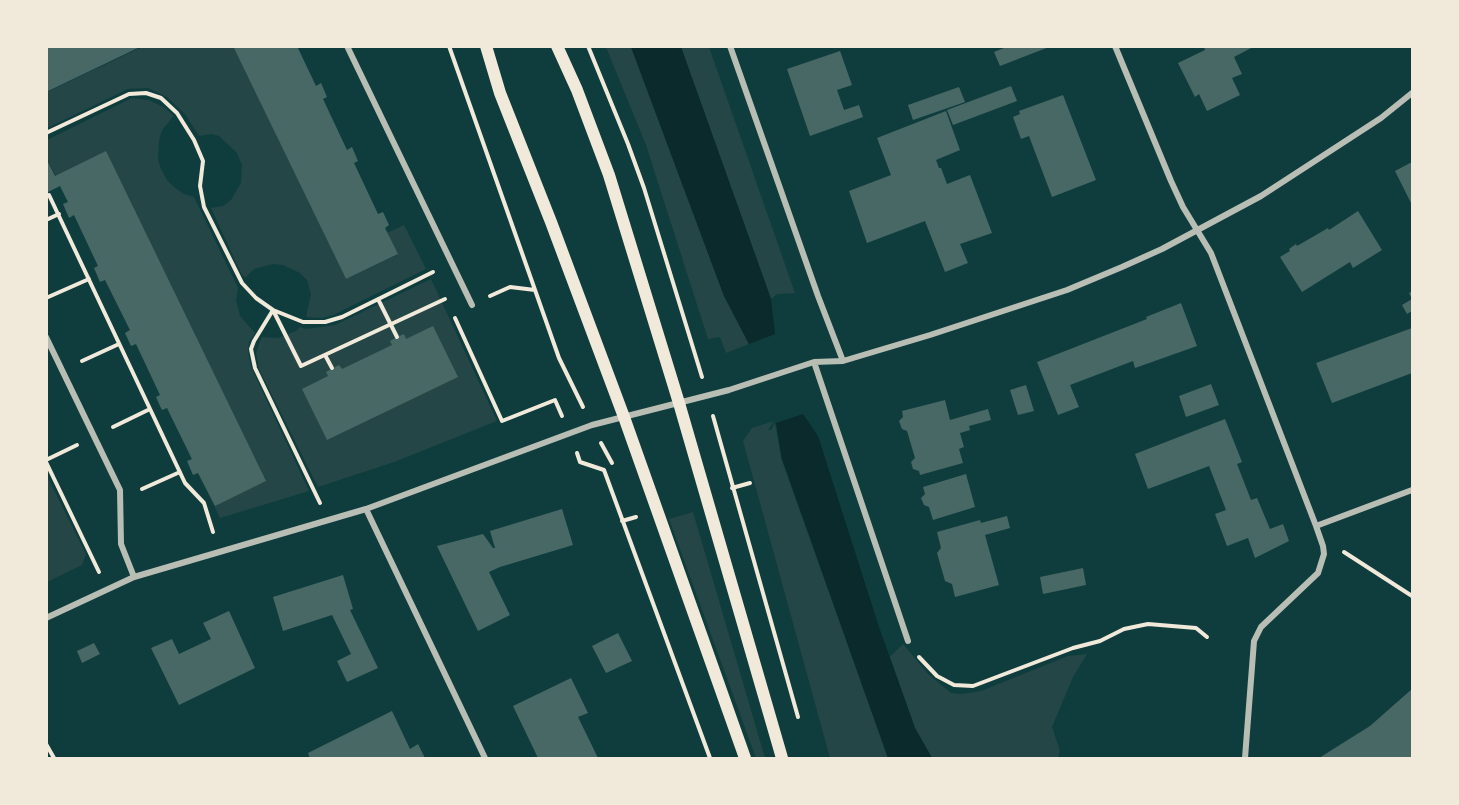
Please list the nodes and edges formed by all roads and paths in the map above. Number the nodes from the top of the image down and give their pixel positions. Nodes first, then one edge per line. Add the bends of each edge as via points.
1 (347, 46) edge
2 (448, 46) edge
3 (486, 46) edge
4 (557, 46) edge
5 (588, 46) edge
6 (730, 46) edge
7 (1115, 46) edge
8 (1413, 93) edge
9 (46, 133) edge
10 (49, 195) dead end
11 (58, 214) junction
12 (46, 220) edge
13 (1197, 231) junction
14 (452, 263) junction
15 (89, 279) junction
16 (535, 290) junction
17 (46, 298) edge
18 (378, 299) junction
19 (472, 305) junction
20 (273, 310) junction
21 (453, 314) junction
22 (390, 323) junction
23 (46, 337) edge
24 (397, 337) dead end
25 (119, 344) junction
26 (326, 355) junction
27 (843, 360) junction
28 (814, 362) junction
29 (332, 368) dead end
30 (63, 370) junction
31 (708, 396) junction
32 (679, 403) junction
33 (624, 417) junction
34 (592, 425) junction
35 (569, 433) junction
36 (46, 462) edge
37 (180, 472) junction
38 (1413, 490) edge
39 (122, 498) junction
40 (366, 508) junction
41 (327, 520) junction
42 (1316, 526) junction
43 (1323, 546) junction
44 (219, 552) junction
45 (134, 577) junction
46 (108, 590) junction
47 (1413, 596) edge
48 (46, 618) edge
49 (1206, 637) dead end
50 (908, 641) joint
51 (800, 724) dead end
52 (46, 744) edge
53 (54, 759) edge
54 (485, 759) edge
55 (710, 759) edge
56 (746, 759) edge
57 (782, 759) edge
58 (1245, 759) edge

1 - 14 street
2 - 16 path
3 - 33 main road via 500,93
4 - 32 main road via 609,176
5 - 31 path via 644,188
6 - 27 street
7 - 13 street via 1171,181
8 - 13 street via 1320,159
9 - 20 path via 129,94 146,93 160,98 177,113 194,140 203,161 200,186 204,207 242,283
10 - 11 path
11 - 12 path
11 - 15 path
13 - 27 street via 1067,290
13 - 42 street via 1211,253
14 - 18 path
14 - 19 street
15 - 17 path
15 - 25 path
16 - 19 path via 510,287
16 - 34 path via 559,358
18 - 20 path via 325,322 303,322
18 - 22 path
19 - 21 path
20 - 26 path via 301,366
20 - 41 path via 254,341 252,357
21 - 22 path via 445,298
21 - 35 path via 502,421 555,400
22 - 24 path
22 - 26 path
23 - 30 street
25 - 30 path
25 - 37 path
26 - 29 path
27 - 28 street
28 - 31 street
28 - 50 street
30 - 39 street
31 - 32 street
31 - 51 path
32 - 33 street
32 - 57 main road
33 - 34 street
33 - 56 main road
34 - 35 street
35 - 40 street
35 - 55 path via 580,462 604,470
36 - 46 path
37 - 39 path
37 - 44 path via 204,503
38 - 42 street
39 - 45 street via 121,544
40 - 41 street
40 - 54 street
41 - 44 street
42 - 43 street
43 - 47 path via 1342,550
43 - 58 street via 1318,573 1257,633
44 - 45 street
45 - 46 street
46 - 48 street
49 - 50 path via 1196,628 1140,625 973,686 954,685 937,676
52 - 53 path

